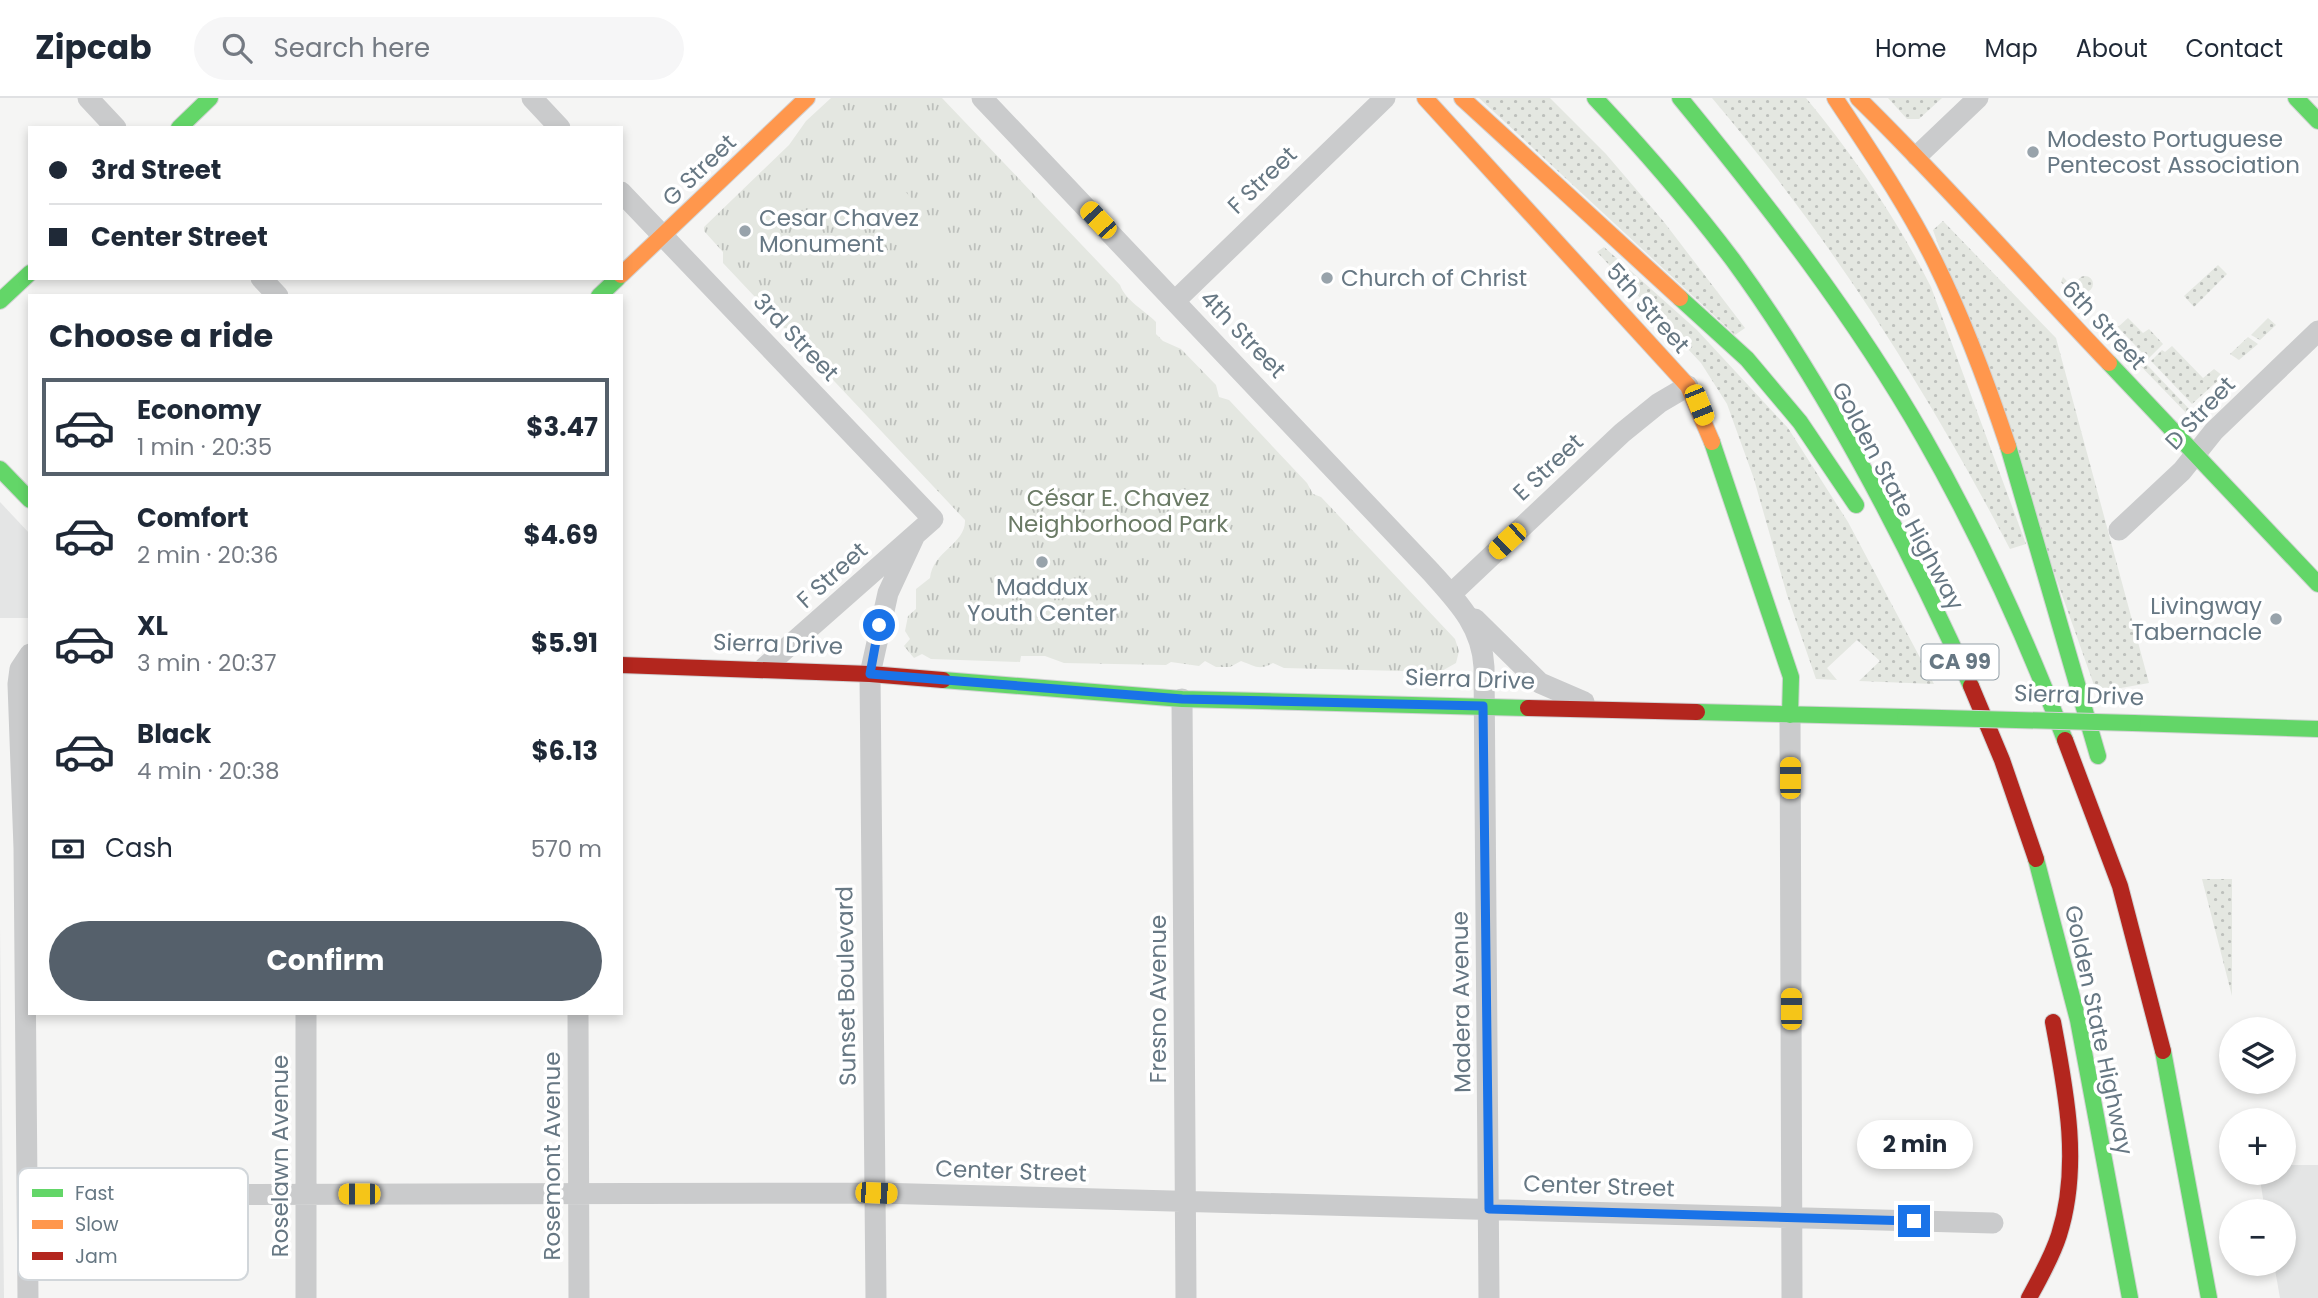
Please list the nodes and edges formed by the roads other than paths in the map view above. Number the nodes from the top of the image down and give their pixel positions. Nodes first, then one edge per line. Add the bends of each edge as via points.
1 (88, 98) edge
2 (210, 98) edge
3 (532, 98) edge
4 (807, 98) edge
5 (982, 98) edge
6 (1385, 98) edge
7 (1425, 98) edge
8 (1462, 98) edge
9 (1680, 98) edge
10 (1835, 98) edge
11 (1858, 98) edge
12 (1978, 98) edge
13 (2296, 98) edge
14 (1597, 101) edge
15 (2318, 121) edge
16 (114, 126) edge
17 (181, 126) edge
18 (558, 126) edge
19 (1917, 156) junction
20 (623, 194) edge
21 (663, 236) junction
22 (623, 274) edge
23 (28, 275) edge
24 (263, 280) edge
25 (617, 280) edge
26 (276, 294) edge
27 (601, 294) edge
28 (0, 301) edge
29 (1175, 301) junction
30 (2318, 331) edge
31 (1688, 386) junction
32 (2195, 454) junction
33 (0, 469) edge
34 (28, 498) edge
35 (1864, 517) dead end
36 (933, 519) joint
37 (2119, 530) dead end
38 (915, 535) junction
39 (1893, 562) dead end
40 (2318, 584) edge
41 (1457, 601) junction
42 (28, 656) edge
43 (623, 665) edge
44 (764, 668) junction
45 (870, 674) junction
46 (1967, 676) junction
47 (1182, 699) junction
48 (1483, 706) junction
49 (1604, 709) junction
50 (1790, 715) junction
51 (2318, 729) edge
52 (1992, 740) junction
53 (2101, 768) dead end
54 (2107, 807) dead end
55 (2017, 856) dead end
56 (2120, 886) junction
57 (2049, 999) dead end
58 (306, 1015) edge
59 (578, 1015) edge
60 (2171, 1080) junction
61 (27, 1168) edge
62 (876, 1193) junction
63 (248, 1194) edge
64 (306, 1194) junction
65 (2206, 1194) dead end
66 (578, 1195) junction
67 (1185, 1203) junction
68 (1489, 1209) junction
69 (1792, 1217) junction
70 (1993, 1223) dead end
71 (29, 1280) edge
72 (29, 1298) edge
73 (306, 1298) edge
74 (579, 1298) edge
75 (876, 1298) edge
76 (1186, 1298) edge
77 (1489, 1298) edge
78 (1793, 1298) edge
79 (2029, 1298) edge
80 (2130, 1298) edge
81 (2209, 1298) edge

1 - 16 street
2 - 17 main road
3 - 18 street
4 - 21 main road, G Street
5 - 29 street, 4th Street
6 - 29 street, F Street
7 - 31 main road, 5th Street
8 - 35 main road via 1747,359 1800,422
9 - 56 main road, Golden State Highway / CA 99 via 1777,217 1924,438 2027,640
10 - 53 main road via 1919,230 1981,369 2019,477
11 - 19 main road, 6th Street
12 - 19 street
13 - 15 main road
14 - 46 main road, Golden State Highway / CA 99 via 1664,177 1772,317 1904,547
19 - 32 main road, 6th Street
20 - 21 street, 3rd Street
21 - 22 main road, G Street
21 - 36 street, 3rd Street
23 - 28 main road
24 - 26 street
25 - 27 main road, G Street
29 - 41 street, 4th Street
30 - 32 street, D Street
31 - 41 street, E Street via 1622,433
31 - 50 main road, 5th Street via 1708,429 1791,677
32 - 37 street, D Street
32 - 40 main road, 6th Street
33 - 34 main road
36 - 38 street, F Street
38 - 44 street, F Street
38 - 45 street via 891,583
39 - 46 main road
41 - 48 street, 4th Street via 1476,628 1483,649
41 - 49 street, 4th Street via 1540,683
42 - 61 street via 18,684
43 - 44 main road, Sierra Drive
44 - 45 main road, Sierra Drive
45 - 47 main road, Sierra Drive
45 - 62 street, Sunset Boulevard
46 - 52 main road, Golden State Highway / CA 99
47 - 48 main road, Sierra Drive
47 - 67 street, Fresno Avenue
48 - 49 main road, Sierra Drive
48 - 68 street, Madera Avenue
49 - 50 main road, Sierra Drive
50 - 51 main road, Sierra Drive, bridge
50 - 69 street
52 - 55 main road
52 - 80 main road, Golden State Highway / CA 99 via 2027,830 2057,929
54 - 56 main road
56 - 60 main road, Golden State Highway / CA 99
57 - 79 main road via 2068,1137 2067,1199 2060,1233
58 - 64 street, Roselawn Avenue
59 - 66 street, Rosemont Avenue
60 - 65 main road
60 - 81 main road, Golden State Highway / CA 99
62 - 66 street, Center Street
62 - 67 street, Center Street
62 - 75 street, Sunset Boulevard
63 - 64 street, Center Street
64 - 66 street, Center Street
64 - 73 street, Roselawn Avenue
66 - 74 street, Rosemont Avenue
67 - 68 street, Center Street
67 - 76 street, Fresno Avenue
68 - 69 street, Center Street
68 - 77 street, Madera Avenue
69 - 70 street, Center Street
69 - 78 street
71 - 72 street

